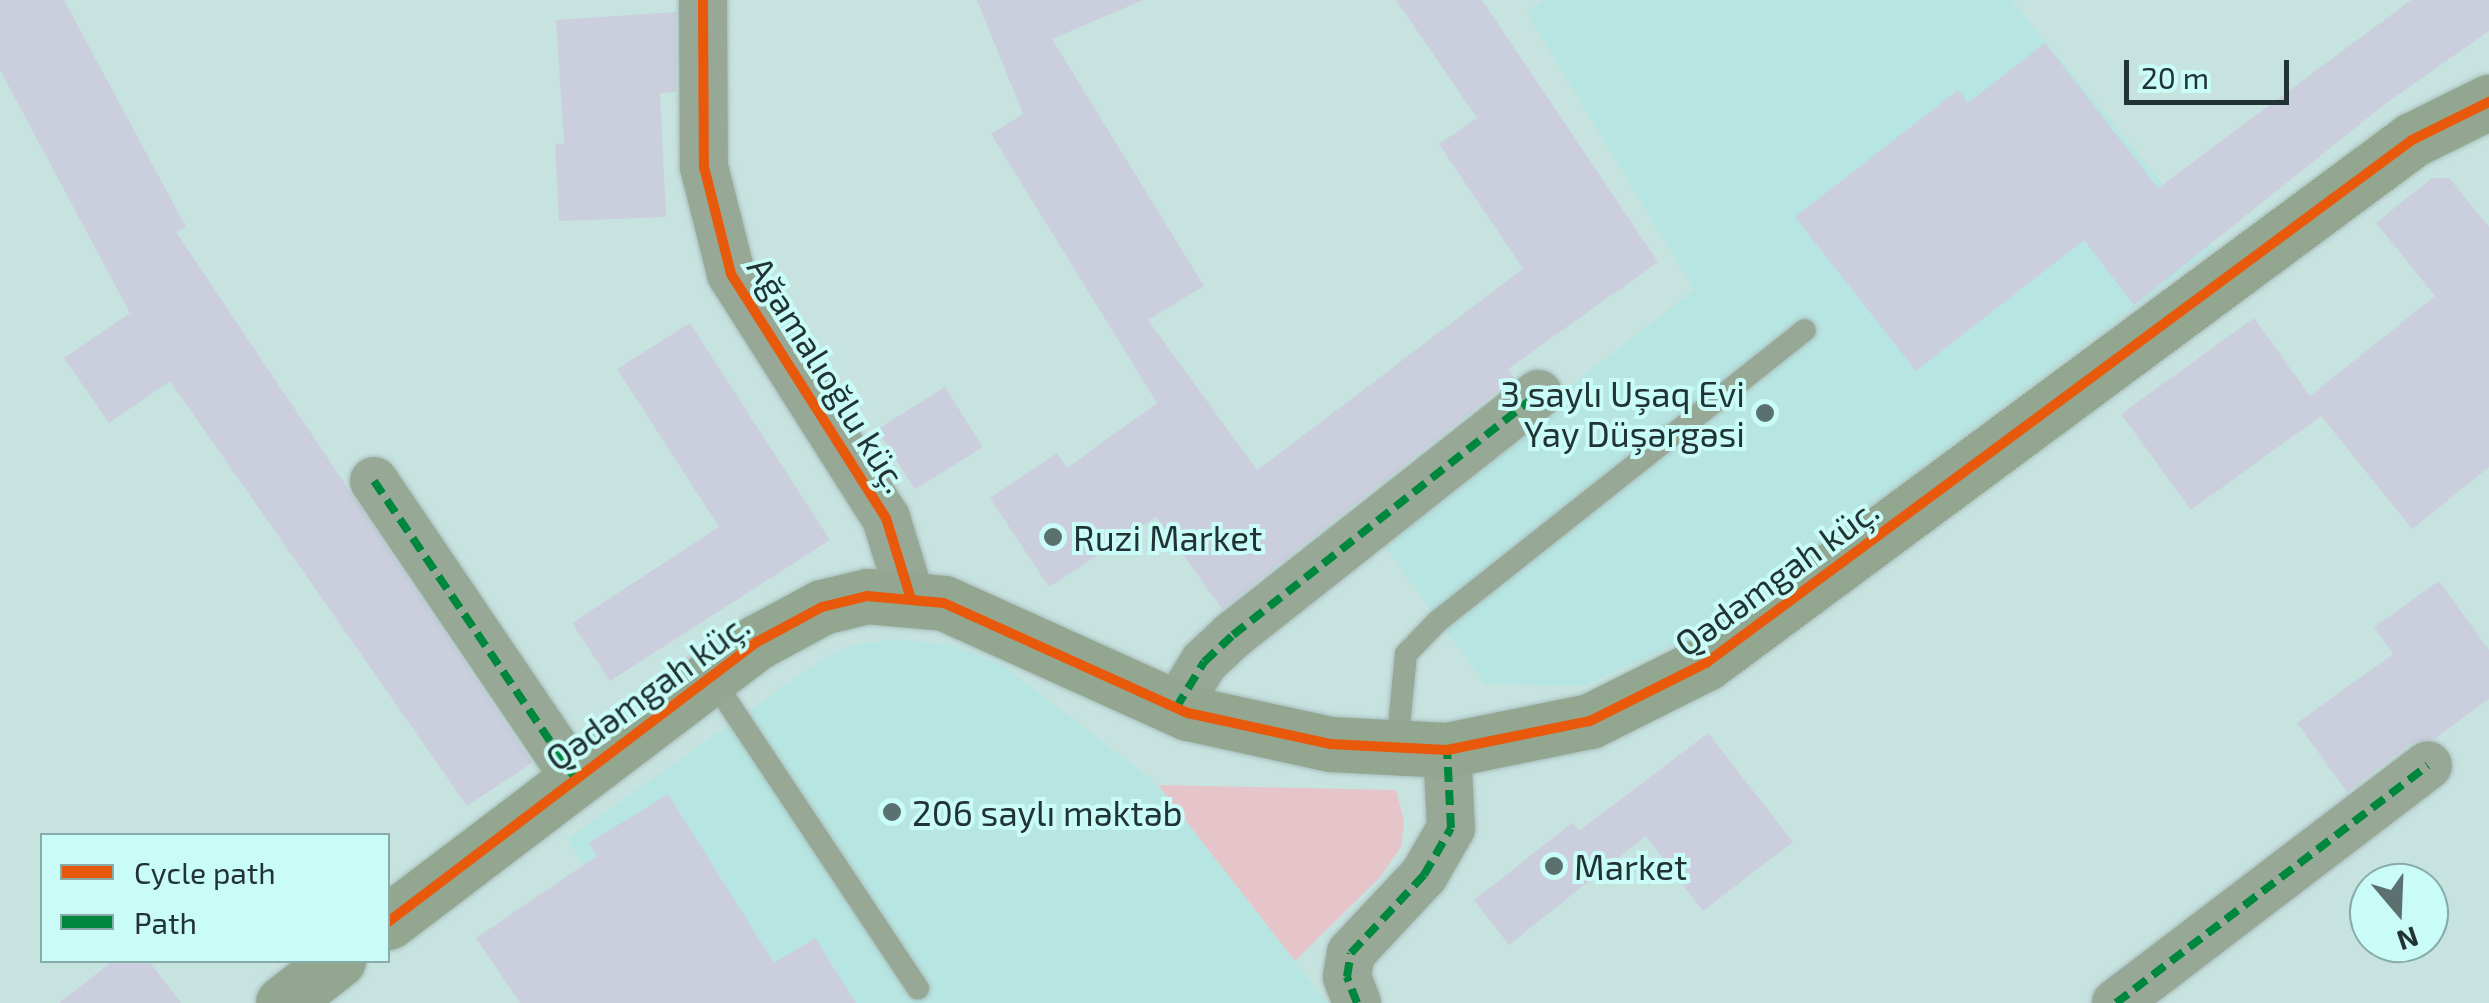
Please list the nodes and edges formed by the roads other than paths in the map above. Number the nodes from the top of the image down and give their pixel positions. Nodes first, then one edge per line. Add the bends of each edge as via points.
1 (703, 0) edge
2 (2489, 102) edge
3 (1805, 330) dead end
4 (1538, 394) dead end
5 (374, 482) dead end
6 (910, 596) junction
7 (711, 676) junction
8 (1176, 708) junction
9 (1422, 748) junction
10 (2428, 766) dead end
11 (574, 778) junction
12 (390, 920) edge
13 (334, 963) edge
14 (918, 988) dead end
15 (283, 1003) edge
16 (1358, 1003) edge
17 (2116, 1003) edge

1 - 6 street, Ağamalıoğlu küç. via 704,167 731,274 886,518
2 - 9 street, Qədəmgah küç. via 2412,140 1706,663 1644,700 1590,721
3 - 9 lane via 1438,621 1406,654
4 - 8 street via 1233,635 1204,662
5 - 11 street
6 - 7 street, Qədəmgah küç. via 867,596 822,608
6 - 8 street, Qədəmgah küç. via 976,614
7 - 11 street, Qədəmgah küç.
7 - 14 lane
8 - 9 street, Qədəmgah küç. via 1330,744
9 - 16 street via 1451,828 1424,875 1352,953 1347,977
10 - 17 street
11 - 12 street, Qədəmgah küç.
13 - 15 street

